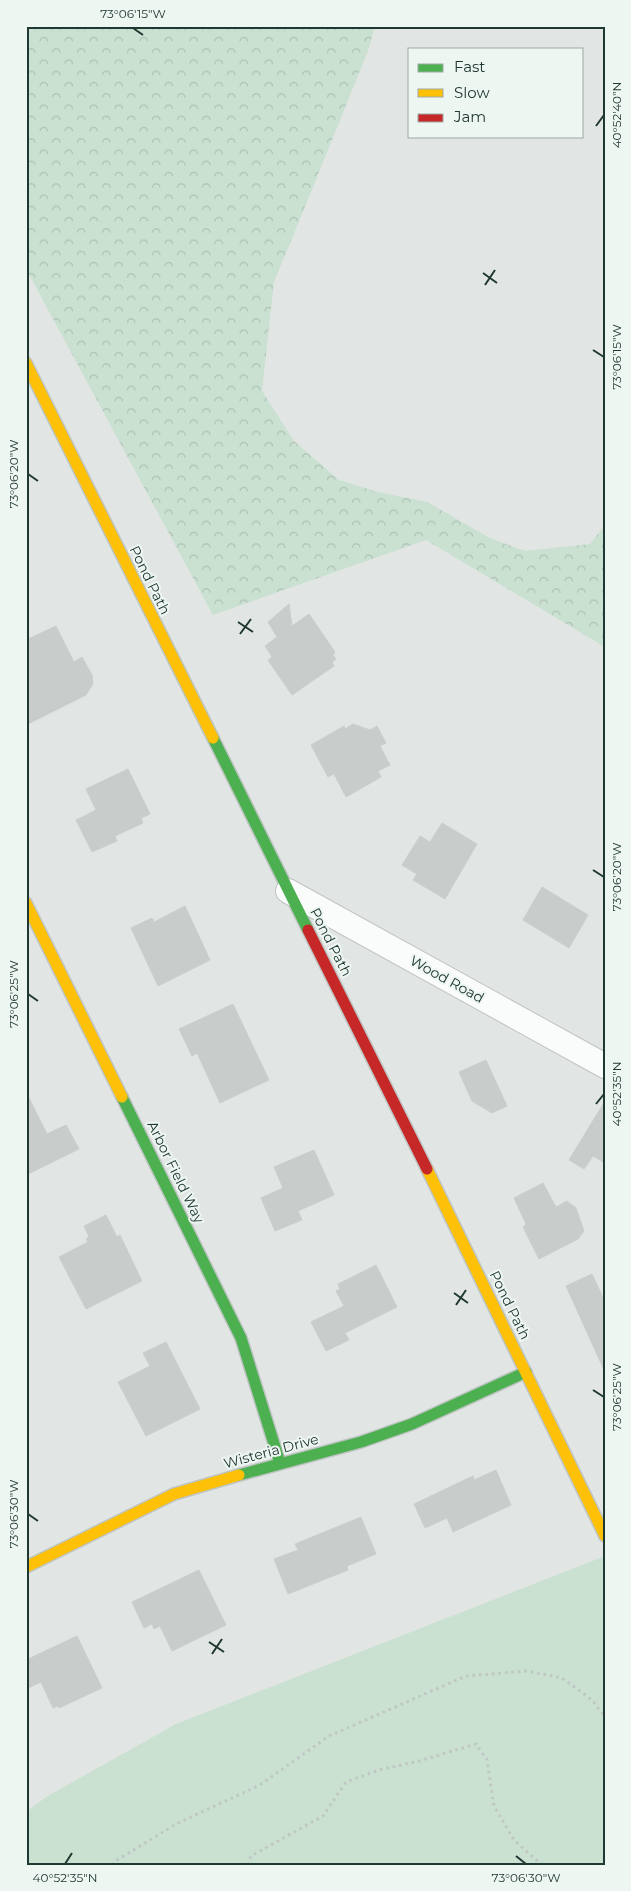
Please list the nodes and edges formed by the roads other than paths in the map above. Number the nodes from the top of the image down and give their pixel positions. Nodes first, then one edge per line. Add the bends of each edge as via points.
1 (26, 364) edge
2 (33, 393) edge
3 (288, 891) junction
4 (26, 903) edge
5 (605, 1066) edge
6 (526, 1372) junction
7 (280, 1463) junction
8 (605, 1536) edge
9 (26, 1567) edge

1 - 2 street, Pond Path
2 - 3 street, Pond Path
3 - 5 street, Wood Road
3 - 6 street, Pond Path
4 - 7 street, Arbor Field Way via 241,1338
6 - 7 street, Wisteria Drive via 412,1424 362,1442
6 - 8 street, Pond Path
7 - 9 street, Wisteria Drive via 174,1494

